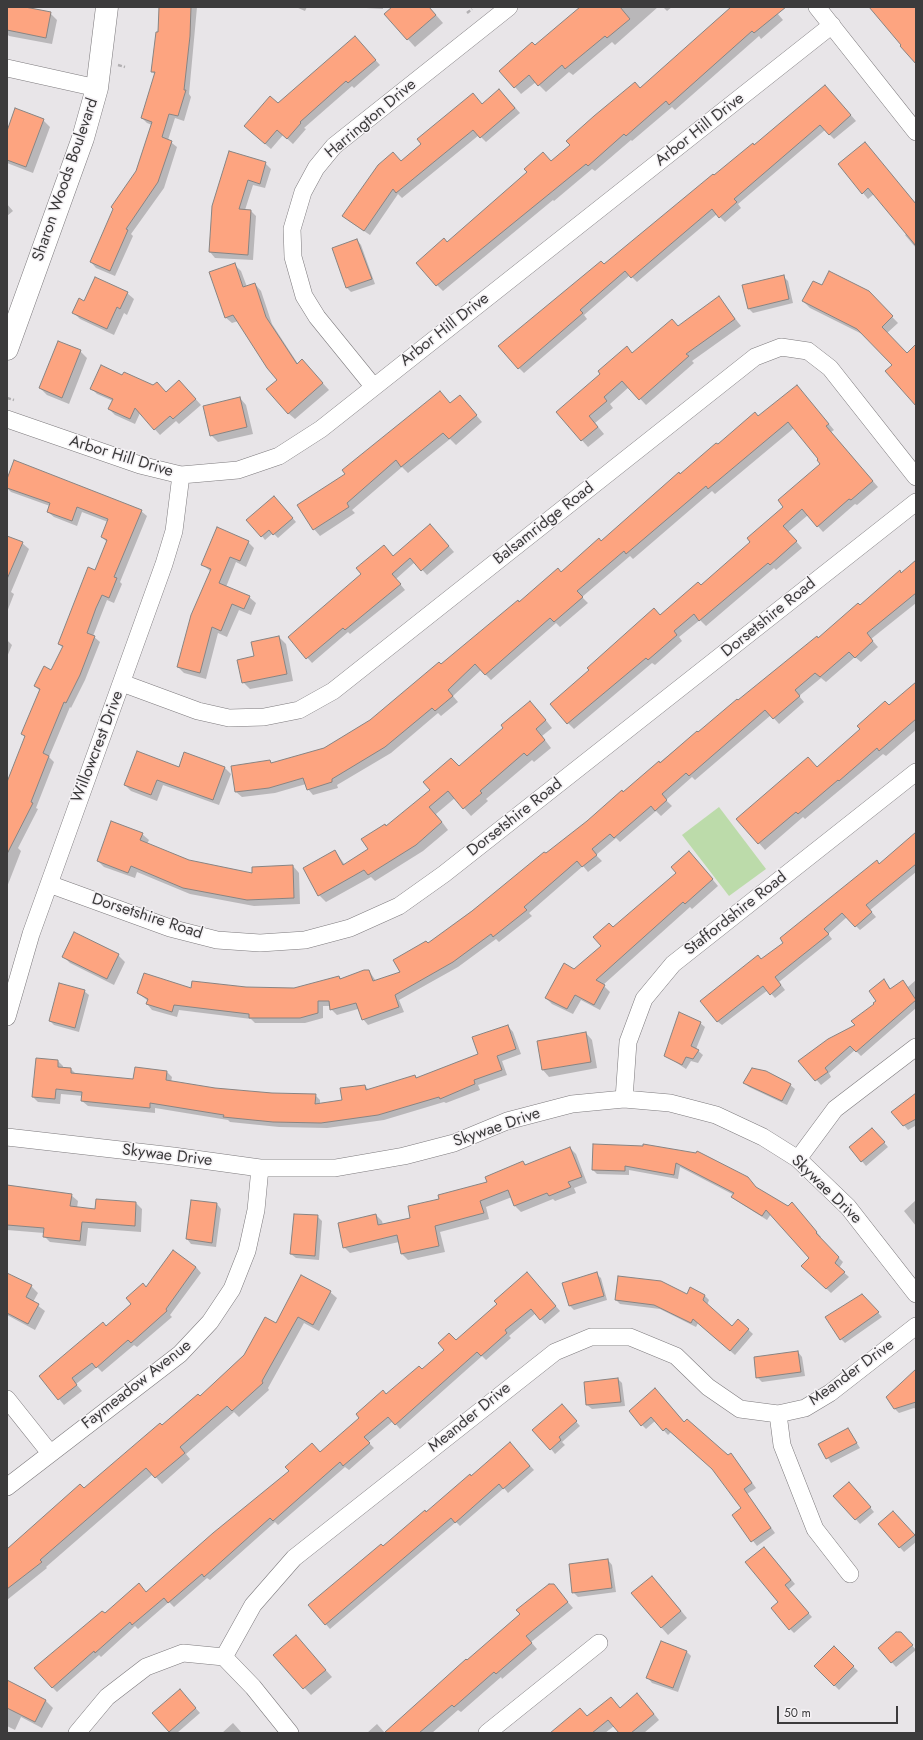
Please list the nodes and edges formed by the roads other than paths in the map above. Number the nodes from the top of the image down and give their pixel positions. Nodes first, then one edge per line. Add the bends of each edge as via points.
1 (107, 7) edge
2 (509, 7) edge
3 (817, 7) edge
4 (484, 12) edge
5 (832, 25) junction
6 (7, 68) edge
7 (97, 88) junction
8 (916, 132) edge
9 (7, 349) edge
10 (373, 386) junction
11 (7, 419) edge
12 (181, 475) junction
13 (916, 477) edge
14 (916, 502) edge
15 (122, 683) junction
16 (916, 772) edge
17 (49, 884) junction
18 (7, 1017) edge
19 (916, 1047) edge
20 (624, 1099) junction
21 (7, 1137) edge
22 (798, 1159) junction
23 (260, 1168) junction
24 (916, 1294) edge
25 (916, 1326) edge
26 (7, 1399) edge
27 (778, 1414) junction
28 (50, 1453) junction
29 (7, 1487) edge
30 (850, 1574) dead end
31 (599, 1644) dead end
32 (224, 1657) junction
33 (77, 1733) edge
34 (290, 1733) edge
35 (487, 1733) edge

1 - 7 street, Sharon Woods Boulevard
2 - 4 street, Harrington Drive
3 - 5 street
4 - 10 street, Harrington Drive via 334,146 316,168 303,192 295,216 292,229 293,257 304,296 317,317
5 - 8 street
5 - 10 street, Arbor Hill Drive
6 - 7 street
7 - 9 street, Sharon Woods Boulevard via 83,138
10 - 12 street, Arbor Hill Drive via 321,429 279,456 238,470
11 - 12 street, Arbor Hill Drive via 140,465
12 - 15 street, Willowcrest Drive via 174,531
13 - 15 street, Balsamridge Road via 830,368 808,351 781,347 755,357 333,691 299,710 264,717 229,718 198,711
14 - 17 street, Dorsetshire Road via 444,874 399,906 350,928 305,940 260,943 217,940 170,928
15 - 17 street, Willowcrest Drive
16 - 20 street, Staffordshire Road via 673,964 644,999 628,1042
17 - 18 street, Willowcrest Drive via 31,934
19 - 22 street via 835,1109
20 - 22 street, Skywae Drive via 670,1103 716,1115 763,1137
20 - 23 street, Skywae Drive via 572,1104 507,1121 454,1143 404,1156 336,1168
21 - 23 street, Skywae Drive
22 - 24 street, Skywae Drive via 848,1207
23 - 28 street, Faymeadow Avenue via 256,1210 247,1252 232,1289 210,1322 180,1354
25 - 27 street, Meander Drive via 830,1393 805,1408
26 - 28 street
27 - 30 street via 782,1445 815,1529
27 - 32 street, Meander Drive via 740,1409 708,1387 676,1356 630,1337 591,1337 555,1352 294,1558 253,1605
28 - 29 street, Faymeadow Avenue
31 - 35 street
32 - 33 street via 183,1653 146,1667 107,1697
32 - 34 street via 253,1687

